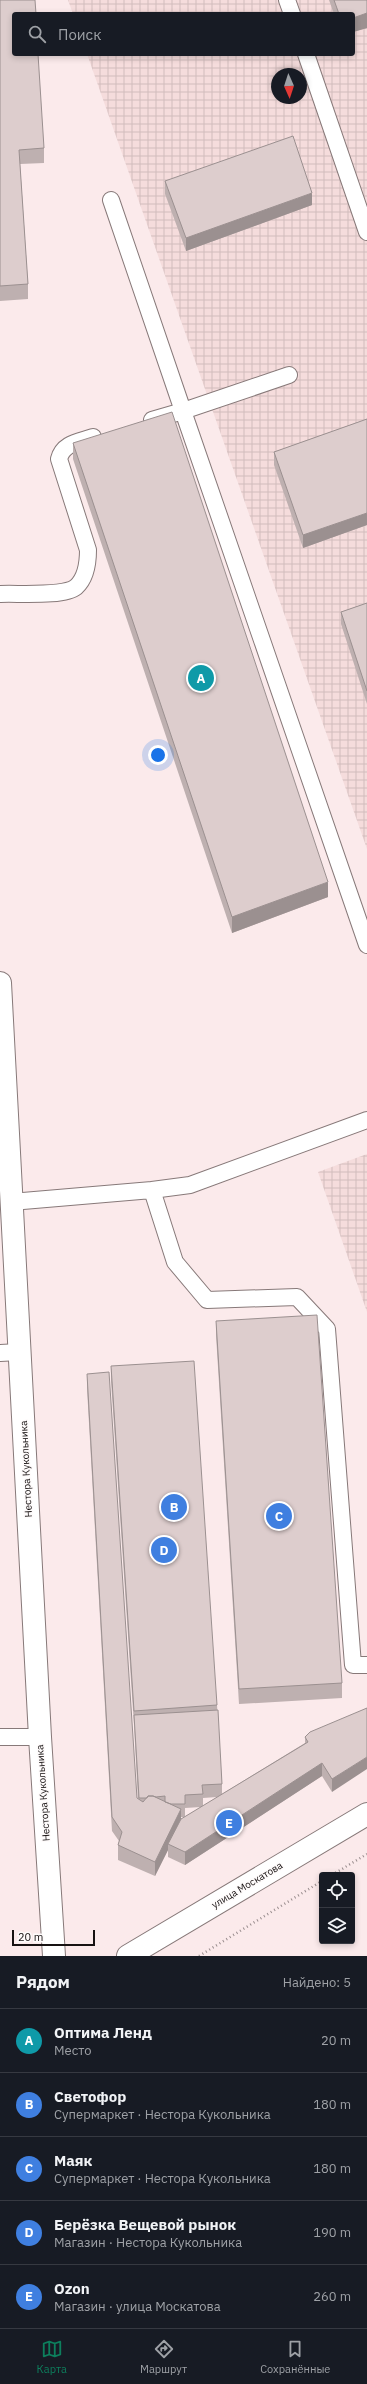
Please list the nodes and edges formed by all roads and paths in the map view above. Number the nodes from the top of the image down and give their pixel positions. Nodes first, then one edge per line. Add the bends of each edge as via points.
1 (287, 0) edge
2 (291, 12) edge
3 (307, 56) edge
4 (112, 200) dead end
5 (367, 232) edge
6 (289, 375) dead end
7 (183, 411) junction
8 (137, 424) edge
9 (106, 434) edge
10 (0, 594) edge
11 (367, 945) edge
12 (0, 983) edge
13 (367, 1120) edge
14 (152, 1190) junction
15 (12, 1202) junction
16 (10, 1353) edge
17 (367, 1665) edge
18 (0, 1737) edge
19 (40, 1737) junction
20 (367, 1814) edge
21 (367, 1854) edge
22 (337, 1872) edge
23 (319, 1883) edge
24 (54, 1956) edge
25 (128, 1956) edge
26 (199, 1956) edge

1 - 2 lane
3 - 5 lane
4 - 7 lane
6 - 7 lane
7 - 8 lane
7 - 11 lane
9 - 10 lane via 67,445 61,450 59,459 88,550 84,576 76,587 63,592
12 - 15 street, Нестора Кукольника
13 - 14 lane via 190,1185
14 - 15 lane
14 - 17 lane via 175,1262 207,1300 297,1297 327,1329 353,1665
15 - 16 street, Нестора Кукольника
16 - 19 street, Нестора Кукольника
18 - 19 lane
19 - 24 street, Нестора Кукольника
20 - 25 street, улица Москатова
21 - 22 path
23 - 26 path

